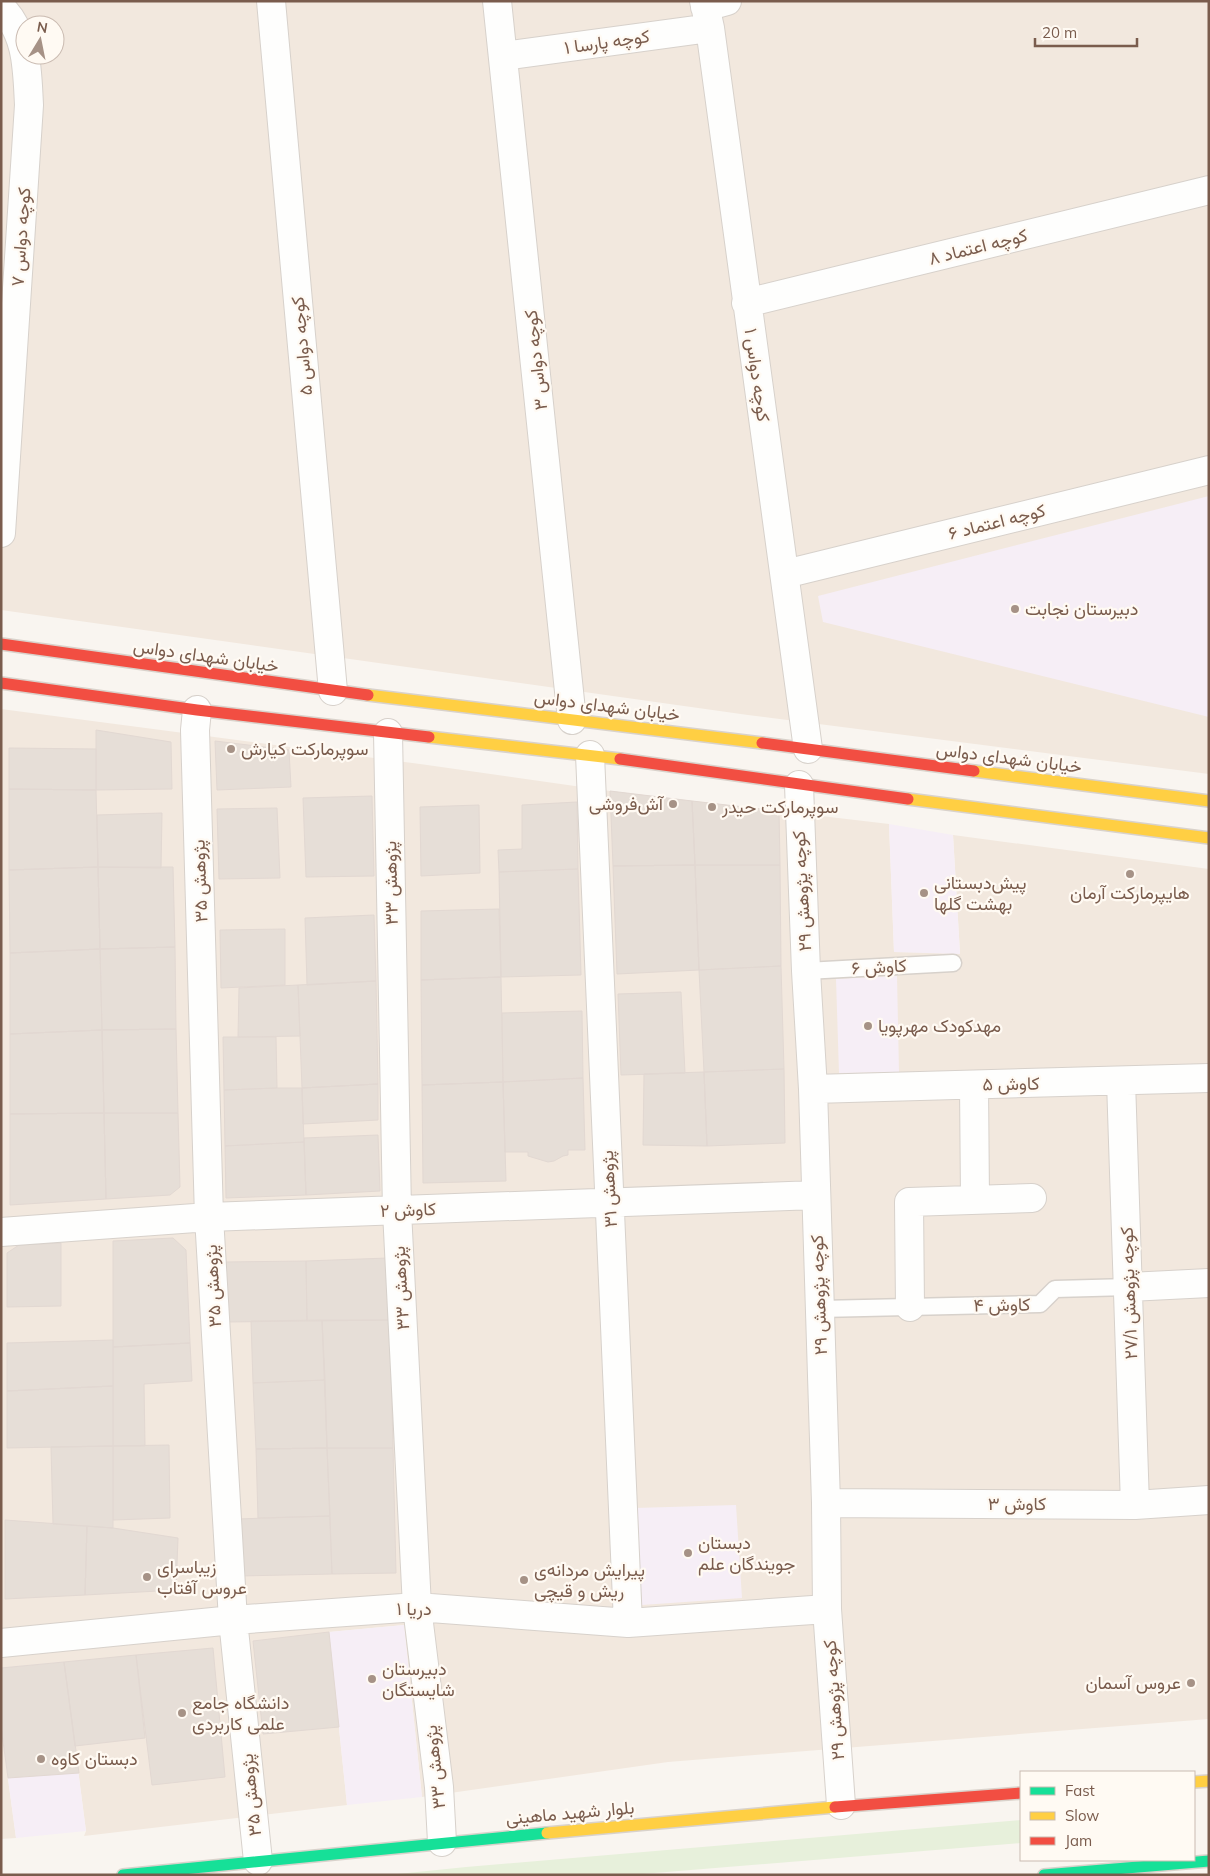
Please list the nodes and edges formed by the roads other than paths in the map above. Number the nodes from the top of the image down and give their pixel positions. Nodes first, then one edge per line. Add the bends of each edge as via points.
1 (271, 1) edge
2 (497, 1) edge
3 (9, 7) edge
4 (711, 9) edge
5 (11, 41) edge
6 (504, 56) junction
7 (1209, 190) edge
8 (746, 303) junction
9 (1209, 470) edge
10 (1, 533) edge
11 (785, 574) junction
12 (1, 644) edge
13 (1, 683) edge
14 (334, 691) junction
15 (197, 710) junction
16 (572, 720) junction
17 (388, 733) junction
18 (808, 749) junction
19 (590, 755) junction
20 (798, 785) junction
21 (1209, 801) edge
22 (1209, 838) edge
23 (953, 963) dead end
24 (806, 971) junction
25 (1209, 1078) edge
26 (1121, 1081) junction
27 (974, 1085) junction
28 (813, 1089) junction
29 (816, 1195) junction
30 (1032, 1198) dead end
31 (975, 1200) junction
32 (610, 1201) junction
33 (397, 1211) junction
34 (209, 1217) junction
35 (1, 1232) edge
36 (1209, 1283) edge
37 (1129, 1287) junction
38 (910, 1307) junction
39 (820, 1309) junction
40 (1209, 1500) edge
41 (826, 1503) junction
42 (1135, 1505) junction
43 (417, 1607) junction
44 (827, 1609) junction
45 (233, 1620) junction
46 (628, 1623) junction
47 (1, 1643) edge
48 (1209, 1781) edge
49 (1195, 1782) edge
50 (1020, 1793) edge
51 (841, 1805) junction
52 (442, 1842) junction
53 (258, 1861) junction
54 (1209, 1861) edge
55 (123, 1875) edge
56 (1044, 1875) edge

1 - 14 street, کوچه دواس ۵
2 - 6 street, کوچه دواس ۳
3 - 5 street, کوچه دواس ۷
4 - 6 street, کوچه پارسا ۱
4 - 8 street, کوچه دواس ۱
5 - 10 street, کوچه دواس ۷ via 26,62 29,105
6 - 16 street, کوچه دواس ۳
7 - 8 street, کوچه اعتماد ۸
8 - 11 street, کوچه دواس ۱
9 - 11 street, کوچه اعتماد ۶
11 - 18 street, کوچه دواس ۱
12 - 14 street, خیابان شهدای دواس
13 - 15 street
14 - 16 street, خیابان شهدای دواس
15 - 17 street
15 - 34 street, پژوهش ۳۵
16 - 18 street, خیابان شهدای دواس
17 - 19 street
17 - 33 street, پژوهش ۳۳
18 - 21 street, خیابان شهدای دواس
19 - 20 street
19 - 32 street, پژوهش ۳۱
20 - 22 street
20 - 24 street, کوچه پژوهش ۲۹
23 - 24 lane, کاوش ۶
24 - 28 street, کوچه پژوهش ۲۹
25 - 26 street, کاوش ۵
26 - 27 street, کاوش ۵
26 - 37 street, کوچه پژوهش ۲۷/۱
27 - 28 street, کاوش ۵
27 - 31 street
28 - 29 street, کوچه پژوهش ۲۹
29 - 32 street, کاوش ۲
29 - 39 street, کوچه پژوهش ۲۹
30 - 31 street
31 - 38 street via 908,1202
32 - 33 street, کاوش ۲
32 - 46 street, پژوهش ۳۱
33 - 34 street, کاوش ۲
33 - 43 street, پژوهش ۳۳
34 - 35 street, کاوش ۲
34 - 45 street, پژوهش ۳۵
36 - 37 street, کاوش ۴
37 - 38 lane, کاوش ۴ via 1055,1289 1040,1304
37 - 42 street, کوچه پژوهش ۲۷/۱
38 - 39 lane, کاوش ۴
39 - 41 street, کوچه پژوهش ۲۹
40 - 42 street, کاوش ۳
41 - 42 street, کاوش ۳
41 - 44 street, کوچه پژوهش ۲۹
43 - 45 street, دریا ۱
43 - 46 street, دریا ۱
43 - 52 street, پژوهش ۳۳ via 438,1777
44 - 46 street, دریا ۱
44 - 51 street, کوچه پژوهش ۲۹
45 - 47 street, دریا ۱
45 - 53 street, پژوهش ۳۵
48 - 49 street
50 - 51 street, بلوار شهید ماهینی
51 - 52 street, بلوار شهید ماهینی
52 - 53 street, بلوار شهید ماهینی
53 - 55 street, بلوار شهید ماهینی
54 - 56 street

